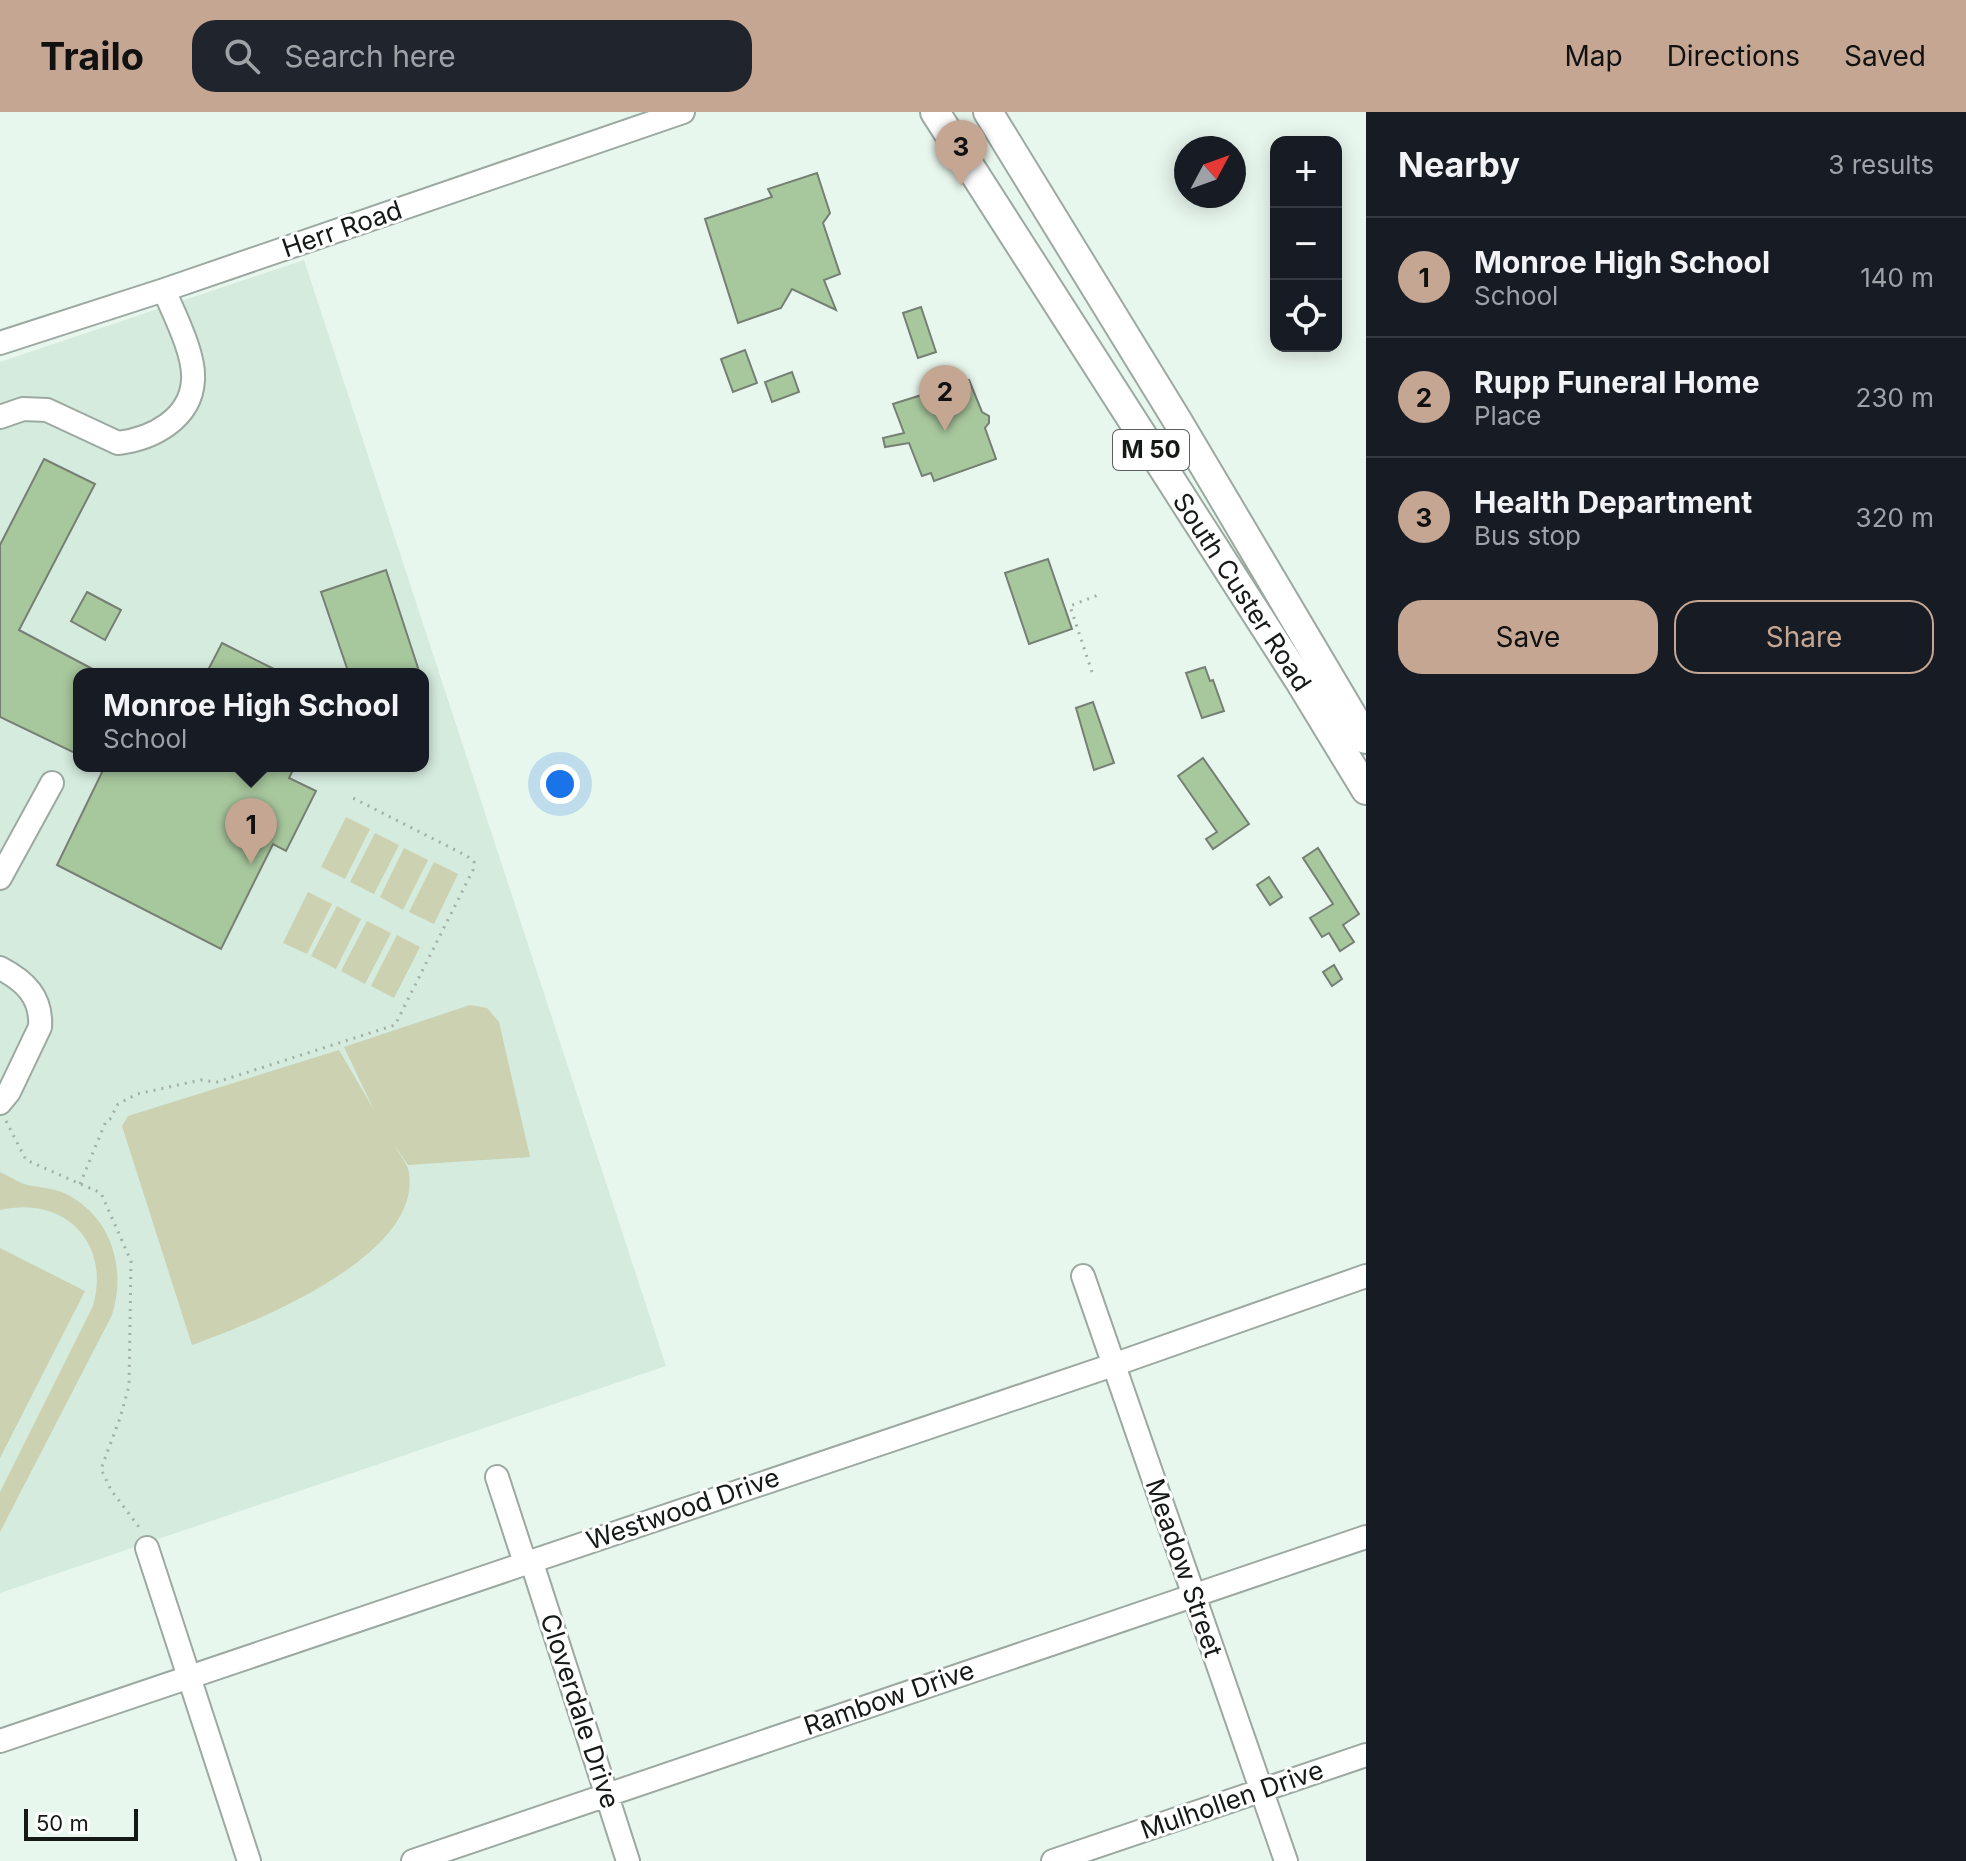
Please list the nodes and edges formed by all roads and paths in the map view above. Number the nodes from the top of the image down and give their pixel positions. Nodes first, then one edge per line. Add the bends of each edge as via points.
1 (683, 112) edge
2 (935, 112) edge
3 (988, 112) edge
4 (164, 290) junction
5 (0, 343) edge
6 (0, 417) edge
7 (1098, 595) dead end
8 (1092, 672) dead end
9 (1366, 739) edge
10 (52, 783) dead end
11 (1366, 790) edge
12 (351, 797) dead end
13 (0, 878) edge
14 (0, 968) edge
15 (2, 1110) edge
16 (80, 1184) junction
17 (1083, 1276) dead end
18 (1366, 1276) edge
19 (1113, 1365) junction
20 (497, 1477) dead end
21 (1366, 1537) edge
22 (147, 1542) joint
23 (528, 1562) junction
24 (1193, 1594) junction
25 (189, 1678) junction
26 (0, 1741) edge
27 (1366, 1755) edge
28 (1262, 1791) junction
29 (607, 1794) junction
30 (249, 1861) edge
31 (413, 1861) edge
32 (628, 1861) edge
33 (1053, 1861) edge
34 (1286, 1861) edge

1 - 4 street, Herr Road
2 - 11 main road, South Custer Road / M 50
3 - 9 main road, South Custer Road / M 50
4 - 5 street, Herr Road
4 - 6 street via 193,380 181,411 164,430 118,443 47,410 23,409
7 - 8 path via 1070,606
10 - 13 street
12 - 16 path via 474,862 395,1025 217,1082 201,1080 137,1094 118,1104 106,1121
14 - 15 street via 22,980 41,1015
15 - 16 path via 26,1160
16 - 22 path via 101,1193 131,1261 129,1386 101,1469
17 - 19 street, Meadow Street
18 - 19 street, Westwood Drive
19 - 23 street, Westwood Drive
19 - 24 street, Meadow Street
20 - 23 street, Cloverdale Drive
21 - 24 street, Rambow Drive
22 - 25 street
23 - 25 street, Westwood Drive
23 - 29 street, Cloverdale Drive
24 - 28 street, Meadow Street
24 - 29 street, Rambow Drive
25 - 26 street, Westwood Drive
25 - 30 street
27 - 28 street, Mulhollen Drive
28 - 33 street, Mulhollen Drive
28 - 34 street, Meadow Street
29 - 31 street, Rambow Drive
29 - 32 street, Cloverdale Drive

